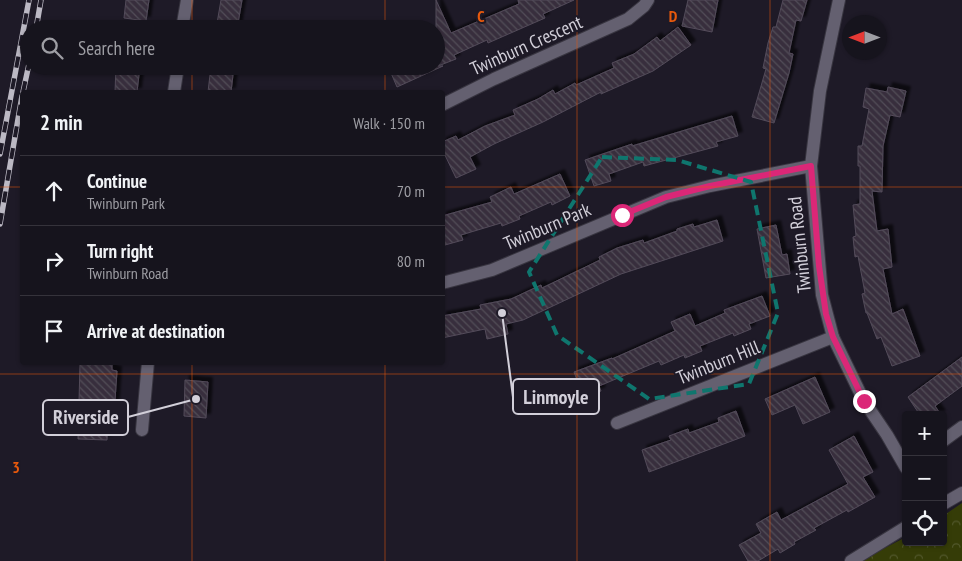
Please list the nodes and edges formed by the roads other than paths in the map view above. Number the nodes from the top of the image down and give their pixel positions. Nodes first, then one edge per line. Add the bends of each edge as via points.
1 (187, 0) edge
2 (648, 0) edge
3 (839, 0) edge
4 (184, 20) edge
5 (177, 75) edge
6 (174, 90) edge
7 (445, 104) edge
8 (811, 166) junction
9 (445, 282) edge
10 (833, 337) junction
11 (148, 365) edge
12 (617, 423) dead end
13 (962, 427) edge
14 (142, 430) dead end
15 (947, 438) edge
16 (902, 461) edge
17 (962, 493) edge
18 (947, 502) edge
19 (902, 529) edge
20 (851, 561) edge

1 - 4 street
2 - 7 street, Twinburn Crescent via 628,19
3 - 8 street, Twinburn Road via 820,92
5 - 6 street
8 - 9 street, Twinburn Park via 666,197 492,270
8 - 10 street, Twinburn Road via 822,294
10 - 12 street, Twinburn Hill
10 - 16 street, Twinburn Road via 864,401
11 - 14 street
13 - 15 street
17 - 18 street
19 - 20 street

